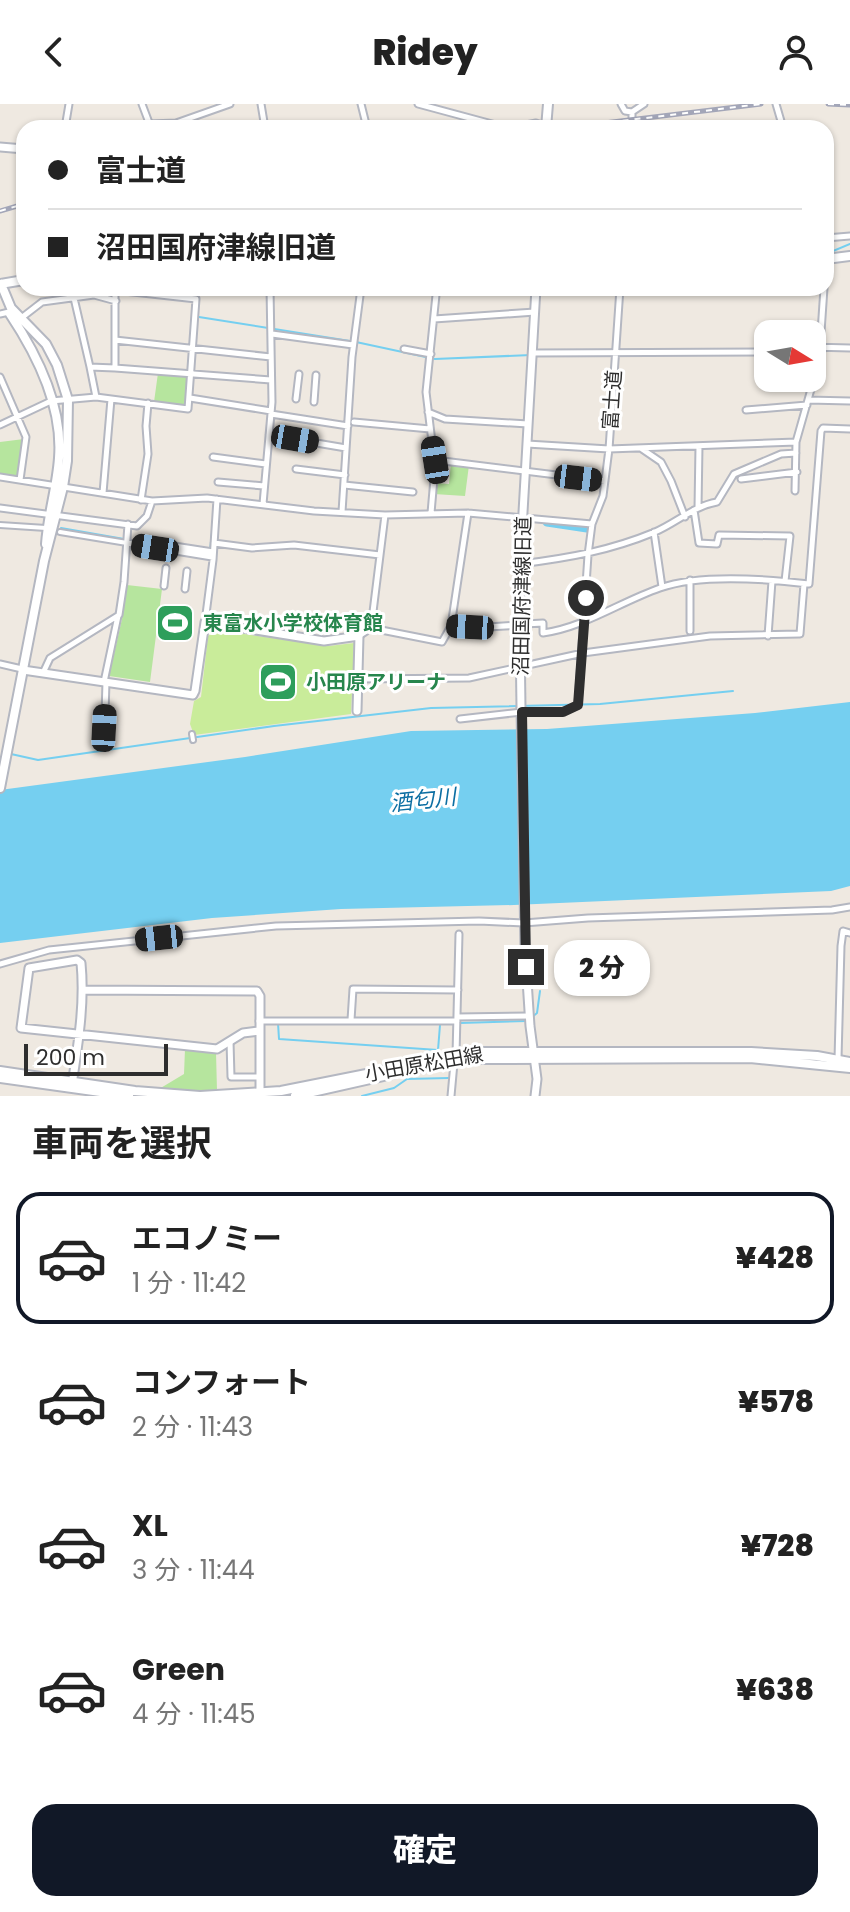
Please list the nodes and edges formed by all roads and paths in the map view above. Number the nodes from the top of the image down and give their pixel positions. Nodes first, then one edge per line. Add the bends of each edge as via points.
1 (230, 104) edge
2 (418, 104) edge
3 (621, 104) edge
4 (644, 104) edge
5 (632, 112) junction
6 (185, 120) edge
7 (479, 120) edge
8 (632, 120) edge
9 (0, 284) edge
10 (87, 296) edge
11 (98, 296) edge
12 (116, 296) edge
13 (172, 296) edge
14 (270, 296) edge
15 (360, 296) edge
16 (436, 296) edge
17 (536, 296) edge
18 (619, 296) edge
19 (824, 296) edge
20 (74, 298) junction
21 (116, 301) junction
22 (535, 312) junction
23 (4, 313) edge
24 (20, 319) junction
25 (434, 319) junction
26 (823, 320) edge
27 (272, 331) junction
28 (115, 340) junction
29 (353, 342) junction
30 (826, 347) edge
31 (193, 348) junction
32 (850, 348) edge
33 (404, 349) dead end
34 (754, 352) edge
35 (615, 354) junction
36 (532, 355) junction
37 (271, 357) junction
38 (431, 357) junction
39 (90, 367) junction
40 (115, 368) junction
41 (191, 374) junction
42 (299, 374) dead end
43 (316, 375) dead end
44 (0, 377) edge
45 (271, 380) junction
46 (810, 392) edge
47 (96, 397) junction
48 (190, 398) junction
49 (111, 399) junction
50 (296, 399) dead end
51 (68, 400) junction
52 (51, 401) junction
53 (850, 401) edge
54 (314, 402) dead end
55 (148, 403) junction
56 (807, 403) junction
57 (746, 410) dead end
58 (271, 412) junction
59 (428, 412) junction
60 (19, 416) junction
61 (354, 422) dead end
62 (528, 424) junction
63 (0, 425) edge
64 (348, 426) junction
65 (430, 429) junction
66 (850, 429) edge
67 (269, 435) junction
68 (796, 442) junction
69 (527, 444) junction
70 (699, 446) junction
71 (346, 448) junction
72 (642, 448) junction
73 (609, 449) junction
74 (796, 453) junction
75 (213, 457) dead end
76 (435, 460) junction
77 (266, 464) junction
78 (296, 469) dead end
79 (525, 471) junction
80 (797, 472) junction
81 (345, 475) junction
82 (0, 477) edge
83 (741, 479) dead end
84 (20, 480) junction
85 (605, 481) junction
86 (218, 482) dead end
87 (344, 485) junction
88 (264, 486) junction
89 (59, 487) junction
90 (795, 491) dead end
91 (413, 492) dead end
92 (103, 494) junction
93 (217, 499) junction
94 (141, 500) junction
95 (152, 501) junction
96 (263, 504) junction
97 (0, 508) edge
98 (696, 509) junction
99 (342, 512) junction
100 (431, 513) junction
101 (468, 513) junction
102 (54, 515) junction
103 (385, 515) junction
104 (685, 517) junction
105 (522, 518) junction
106 (128, 524) junction
107 (592, 524) junction
108 (0, 525) edge
109 (54, 530) junction
110 (654, 532) junction
111 (126, 540) junction
112 (155, 543) dead end
113 (214, 543) junction
114 (212, 554) junction
115 (380, 555) junction
116 (588, 555) junction
117 (520, 564) junction
118 (166, 568) dead end
119 (187, 571) dead end
120 (690, 580) junction
121 (772, 581) junction
122 (785, 581) junction
123 (804, 584) junction
124 (164, 586) dead end
125 (662, 587) junction
126 (185, 589) dead end
127 (119, 615) junction
128 (585, 620) junction
129 (205, 622) junction
130 (522, 624) junction
131 (451, 626) junction
132 (371, 628) junction
133 (690, 631) dead end
134 (359, 636) junction
135 (768, 636) junction
136 (583, 653) junction
137 (0, 664) edge
138 (526, 666) junction
139 (23, 670) junction
140 (43, 673) junction
141 (358, 679) junction
142 (105, 682) junction
143 (522, 710) junction
144 (357, 711) dead end
145 (460, 719) dead end
146 (104, 745) dead end
147 (1, 784) edge
148 (850, 907) edge
149 (524, 923) junction
150 (850, 933) edge
151 (459, 934) dead end
152 (0, 964) edge
153 (84, 990) junction
154 (458, 990) junction
155 (529, 1016) junction
156 (457, 1019) junction
157 (351, 1020) junction
158 (259, 1021) junction
159 (259, 1031) junction
160 (80, 1034) junction
161 (230, 1041) junction
162 (535, 1055) junction
163 (455, 1058) junction
164 (838, 1060) junction
165 (850, 1062) edge
166 (850, 1068) edge
167 (0, 1071) edge
168 (260, 1077) junction
169 (0, 1078) edge
170 (72, 1085) junction
171 (260, 1095) edge
172 (129, 1096) edge
173 (295, 1096) edge
174 (451, 1096) edge
175 (535, 1096) edge

1 - 6 street
2 - 7 street
3 - 5 street
4 - 5 street
5 - 8 street
9 - 23 main road
9 - 24 main road
10 - 20 street
11 - 21 street
12 - 21 street
13 - 31 street via 196,299
14 - 27 street
15 - 29 street
16 - 25 street
17 - 22 street, 沼田国府津線旧道
18 - 35 street, 富士道
19 - 26 street
20 - 24 street via 42,302
20 - 39 street
21 - 28 street
22 - 25 street
22 - 36 street, 沼田国府津線旧道
23 - 52 main road via 29,342
24 - 51 main road via 46,344
25 - 38 street
27 - 29 street
27 - 37 street
28 - 31 street
28 - 40 street
29 - 64 street
30 - 32 street
31 - 37 street
31 - 41 street
33 - 38 street
34 - 35 street
35 - 36 street
35 - 73 street, 富士道
36 - 62 street, 沼田国府津線旧道
37 - 45 street
38 - 59 street
39 - 40 street
39 - 47 street
40 - 41 street
41 - 45 street
41 - 48 street
42 - 50 street
43 - 54 street
44 - 60 street
45 - 58 street
46 - 56 street
47 - 49 street
47 - 51 street
48 - 55 street via 188,409
48 - 58 street
49 - 55 street
49 - 92 street
51 - 52 street
51 - 89 main road via 67,461
52 - 60 street
52 - 89 main road via 59,428
53 - 56 street
55 - 94 street
56 - 57 street
56 - 68 street
58 - 64 street
58 - 67 street
59 - 62 street via 445,419
59 - 65 street
60 - 63 street
60 - 84 street via 26,437
61 - 65 street
62 - 69 street, 沼田国府津線旧道
64 - 71 street
65 - 76 street
66 - 123 street via 821,431 809,584
67 - 71 street
67 - 77 street
68 - 70 street
68 - 74 street
69 - 73 street
69 - 79 street, 沼田国府津線旧道
70 - 72 street
70 - 98 street
71 - 81 street
72 - 73 street
72 - 104 street via 661,462
73 - 85 street, 富士道
74 - 80 street
74 - 98 street via 734,474 717,502
75 - 77 street
76 - 79 street
76 - 100 street
77 - 88 street
78 - 81 street
79 - 85 street
79 - 105 street, 沼田国府津線旧道
80 - 83 street
80 - 90 street
81 - 87 street
82 - 84 street
84 - 89 street
85 - 107 street, 富士道
86 - 88 street
87 - 91 street
87 - 99 street
88 - 96 street
89 - 92 street
89 - 102 main road
92 - 94 street
93 - 95 street
93 - 96 street
93 - 113 street
94 - 95 street
95 - 106 street via 137,526
96 - 99 street
97 - 102 street
98 - 104 street
98 - 122 street via 699,543 717,544 719,535 790,536
99 - 103 street
100 - 101 street
100 - 103 street
101 - 105 street
101 - 131 street
102 - 106 street
102 - 109 main road
103 - 115 street
104 - 110 street
105 - 107 street
105 - 117 street, 沼田国府津線旧道
106 - 111 street
107 - 116 street, 富士道
108 - 109 street
109 - 111 street
109 - 139 main road
110 - 116 street
110 - 125 street
111 - 114 street
111 - 127 street
112 - 114 street
113 - 114 street
113 - 115 street
114 - 129 street
115 - 132 street
116 - 117 street
116 - 128 street, 富士道
117 - 130 street, 沼田国府津線旧道
118 - 124 street
119 - 126 street
120 - 121 street
120 - 125 street
120 - 133 street
121 - 122 street
121 - 135 street
122 - 123 street
123 - 135 street via 800,634
125 - 128 street
127 - 140 street via 50,658
127 - 142 street
128 - 130 street via 543,633 543,623
128 - 136 street, 富士道
129 - 134 street via 324,641
129 - 142 street via 193,695
130 - 131 street
130 - 138 street
130 - 143 street, 沼田国府津線旧道, bridge
131 - 132 street via 442,642
132 - 134 street
134 - 141 street
135 - 136 street via 710,636
136 - 138 street
136 - 143 street, 富士道 via 576,708
137 - 139 street
138 - 141 street via 469,678
139 - 140 street
139 - 147 main road
140 - 142 street
141 - 144 street
142 - 146 street
143 - 145 street
143 - 149 street, 沼田国府津線旧道
148 - 149 street
149 - 152 street via 276,926 49,950
149 - 155 street, 沼田国府津線旧道
150 - 164 street via 843,931 841,946
151 - 154 street
153 - 158 street via 257,991
153 - 160 street
153 - 160 street via 77,960 29,968 21,1028
154 - 156 street
154 - 157 street via 353,989
155 - 156 street
155 - 162 street, 沼田国府津線旧道
156 - 157 street
156 - 163 street
157 - 158 street
158 - 159 street
159 - 161 street
159 - 168 street
160 - 161 street via 217,1049
160 - 170 street
161 - 168 street via 231,1077
162 - 163 main road, 小田原松田線
162 - 164 main road, 小田原松田線 via 751,1052
162 - 166 main road, 小田原松田線 via 750,1058
162 - 175 street, 沼田国府津線旧道
163 - 171 main road, 小田原松田線
163 - 173 main road, 小田原松田線
163 - 174 street
164 - 165 main road, 小田原松田線
167 - 170 main road, 小田原松田線
168 - 171 street
169 - 170 main road, 小田原松田線
170 - 171 main road, 小田原松田線 via 167,1095
170 - 172 main road, 小田原松田線

